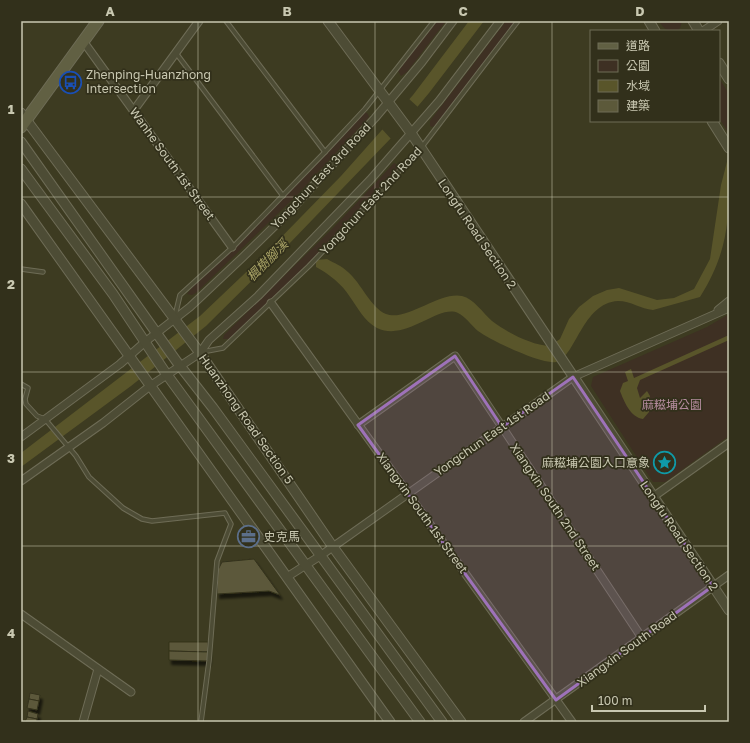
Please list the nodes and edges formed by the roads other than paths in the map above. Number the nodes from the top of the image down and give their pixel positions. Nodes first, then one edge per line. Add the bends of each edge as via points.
1 (98, 21) edge
2 (199, 21) edge
3 (226, 21) edge
4 (328, 21) edge
5 (434, 21) edge
6 (453, 21) edge
7 (500, 21) edge
8 (518, 21) edge
9 (649, 21) edge
10 (693, 21) edge
11 (718, 21) edge
12 (654, 30) edge
13 (698, 30) edge
14 (704, 30) edge
15 (83, 41) junction
16 (176, 53) junction
17 (720, 65) edge
18 (729, 79) edge
19 (379, 90) junction
20 (388, 102) junction
21 (134, 110) junction
22 (23, 120) edge
23 (713, 122) edge
24 (411, 133) junction
25 (21, 142) edge
26 (727, 145) edge
27 (421, 148) junction
28 (325, 152) junction
29 (21, 169) edge
30 (283, 196) junction
31 (22, 208) edge
32 (232, 247) junction
33 (21, 269) edge
34 (43, 272) dead end
35 (729, 301) edge
36 (271, 303) junction
37 (729, 308) edge
38 (711, 316) junction
39 (175, 320) junction
40 (158, 334) junction
41 (146, 343) junction
42 (198, 351) junction
43 (129, 356) junction
44 (179, 364) junction
45 (166, 374) junction
46 (573, 377) junction
47 (21, 384) edge
48 (149, 385) junction
49 (45, 419) junction
50 (358, 425) junction
51 (501, 427) junction
52 (21, 437) edge
53 (729, 443) edge
54 (67, 448) junction
55 (21, 481) edge
56 (408, 494) junction
57 (653, 497) junction
58 (333, 547) junction
59 (320, 556) junction
60 (305, 566) junction
61 (729, 575) edge
62 (288, 577) junction
63 (713, 586) junction
64 (729, 610) edge
65 (21, 614) edge
66 (642, 638) junction
67 (98, 669) junction
68 (132, 692) dead end
69 (556, 700) junction
70 (83, 722) edge
71 (201, 722) edge
72 (390, 722) edge
73 (420, 722) edge
74 (442, 722) edge
75 (461, 722) edge
76 (524, 722) edge
77 (572, 722) edge

1 - 15 main road
2 - 16 street
3 - 28 lane
4 - 19 street
5 - 19 lane, Yongchun East 3rd Road
6 - 20 street, Yongchun East 3rd Road
7 - 24 street, Yongchun East 2nd Road via 439,101
8 - 27 lane, Yongchun East 2nd Road
9 - 12 street
10 - 13 street
11 - 14 street
15 - 21 street, Wanhe South 1st Street
15 - 22 main road
16 - 21 street
16 - 30 lane
17 - 18 street
19 - 20 street
19 - 28 lane, Yongchun East 3rd Road
20 - 24 street, Longfu Road Section 2
20 - 39 street, Yongchun East 3rd Road via 293,208
21 - 32 street, Wanhe South 1st Street
22 - 39 street, Huanzhong Road Section 5
23 - 26 street
24 - 27 street, Longfu Road Section 2
24 - 42 street, Yongchun East 2nd Road via 333,220 258,296
25 - 40 street, Huanzhong Road Section 5
27 - 36 lane, Yongchun East 2nd Road
27 - 46 street, Longfu Road Section 2
28 - 30 lane, Yongchun East 3rd Road
29 - 41 street
30 - 32 lane, Yongchun East 3rd Road
31 - 43 street
32 - 39 lane, Yongchun East 3rd Road via 180,295
33 - 34 lane
35 - 38 street, Yongchun East 1st Road
36 - 42 lane, Yongchun East 2nd Road via 223,348
36 - 50 street, Xiangxin South 1st Street
37 - 38 street, Yongchun East 1st Road
38 - 46 street, Yongchun East 1st Road
39 - 40 street, Yongchun East 3rd Road
39 - 42 street, Huanzhong Road Section 5
40 - 41 street, Yongchun East 3rd Road
40 - 44 street, Huanzhong Road Section 5
41 - 43 street, Yongchun East 3rd Road
41 - 45 street
42 - 44 street, Yongchun East 2nd Road
42 - 58 street, Huanzhong Road Section 5
43 - 48 street
43 - 49 street, Yongchun East 3rd Road
44 - 45 street, Yongchun East 2nd Road
44 - 59 street, Huanzhong Road Section 5
45 - 48 street, Yongchun East 2nd Road
45 - 60 street
46 - 51 street, Yongchun East 1st Road
46 - 57 street, Longfu Road Section 2
47 - 49 lane via 28,388 26,404 37,416
48 - 54 street, Yongchun East 2nd Road via 104,423
48 - 62 street
49 - 52 street, Yongchun East 3rd Road
49 - 54 lane
50 - 51 street, Xiangxin South 2nd Street via 455,356
50 - 56 street, Xiangxin South 1st Street
51 - 56 street, Yongchun East 1st Road
51 - 66 street, Xiangxin South 2nd Street
53 - 57 street
54 - 55 street, Yongchun East 2nd Road
54 - 71 lane via 76,456 89,477 132,514 152,520 225,513 231,524 217,560
56 - 58 street, Yongchun East 1st Road
56 - 69 street, Xiangxin South 1st Street
57 - 63 street, Longfu Road Section 2
58 - 59 street, Yongchun East 1st Road
58 - 75 street, Huanzhong Road Section 5
59 - 60 street, Yongchun East 1st Road
59 - 74 street, Huanzhong Road Section 5
60 - 62 street, Yongchun East 1st Road
60 - 73 street
61 - 63 street, Xiangxin South Road
62 - 72 street
63 - 64 street, Longfu Road Section 2
63 - 66 street, Xiangxin South Road
65 - 67 street
66 - 69 street, Xiangxin South Road
67 - 68 street
67 - 70 street
69 - 76 street, Xiangxin South Road
69 - 77 street, Xiangxin South 1st Street

